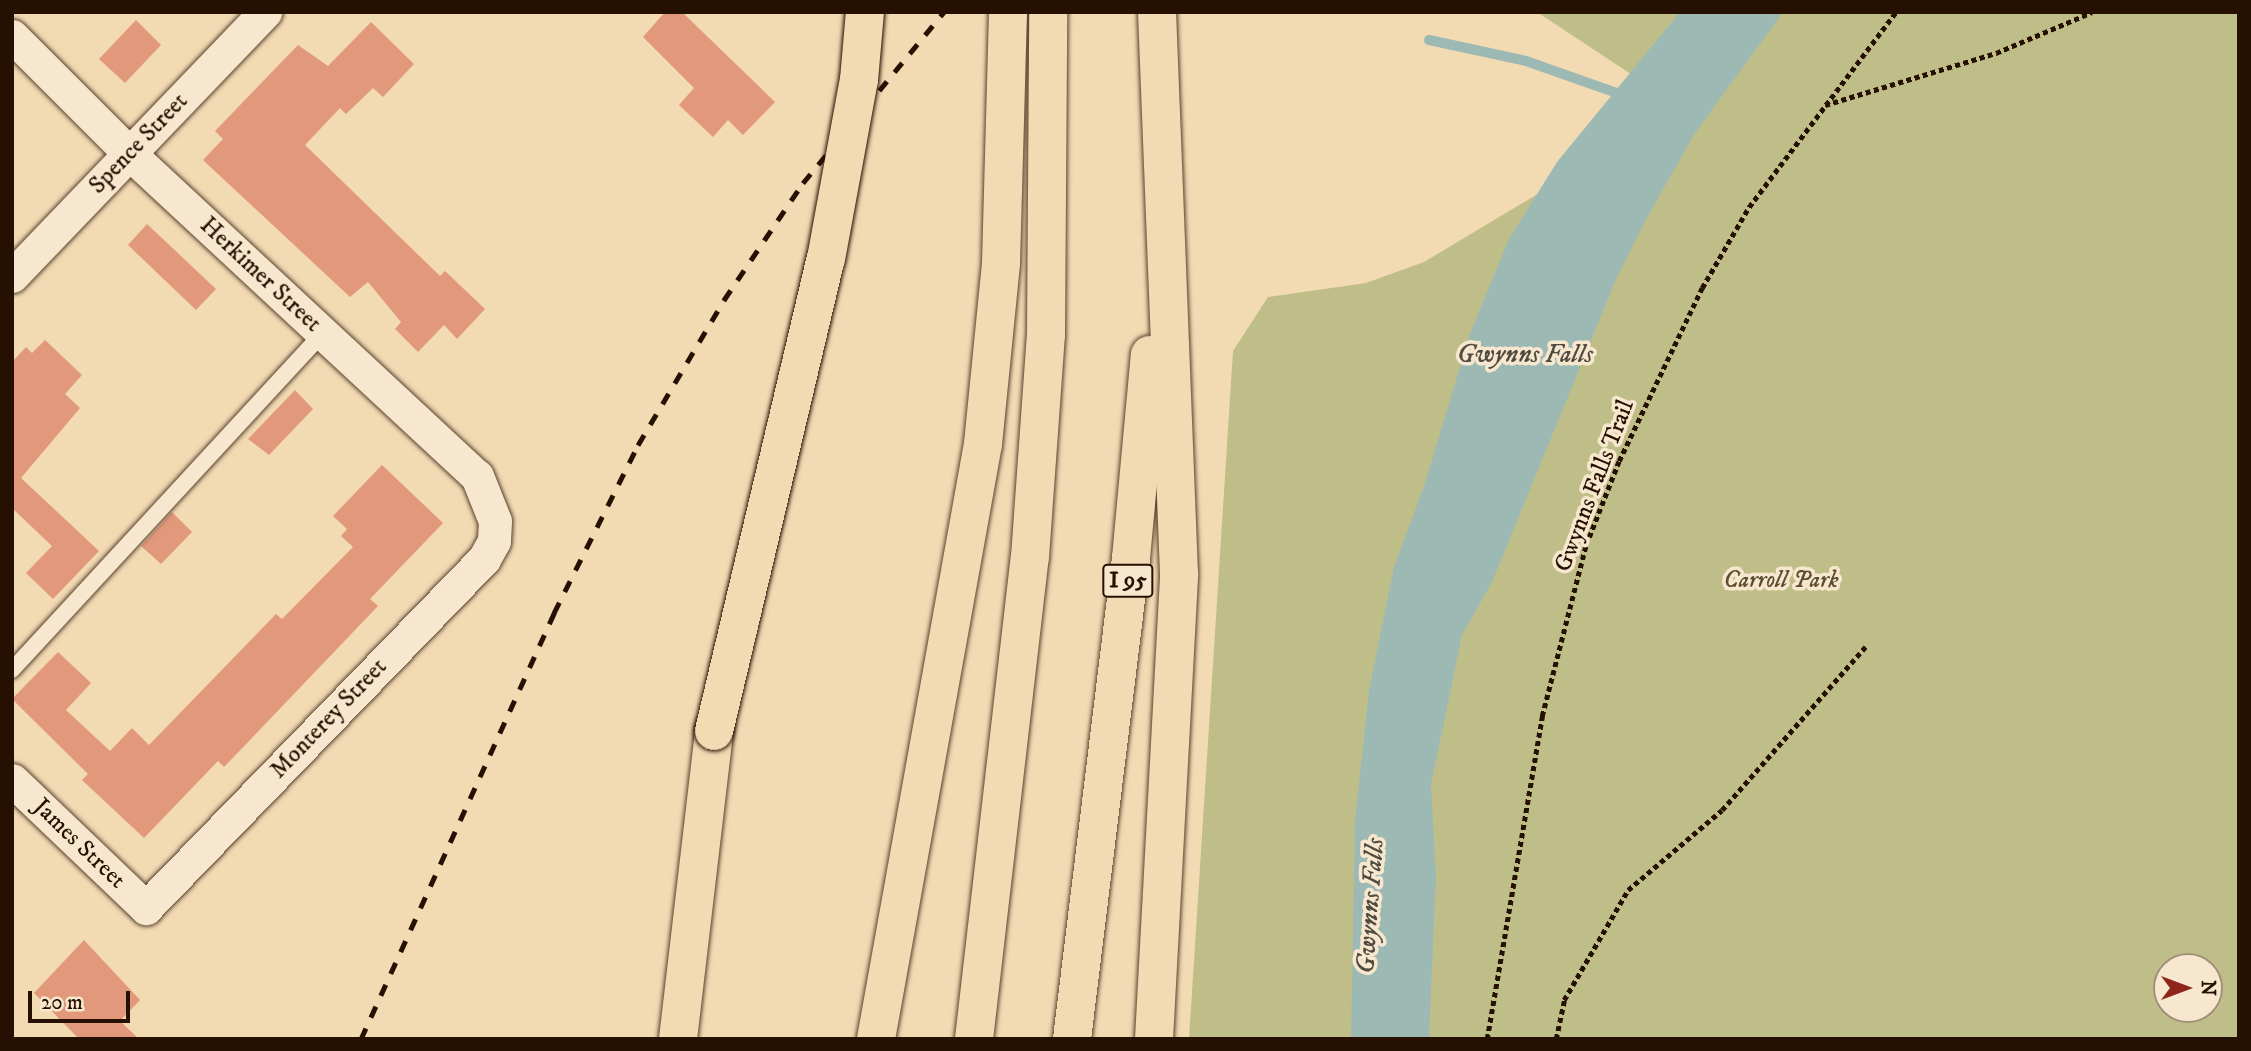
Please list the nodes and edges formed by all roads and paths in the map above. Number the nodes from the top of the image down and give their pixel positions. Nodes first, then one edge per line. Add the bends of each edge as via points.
1 (265, 12) edge
2 (865, 12) edge
3 (1008, 12) edge
4 (1048, 12) edge
5 (1157, 12) edge
6 (1896, 12) edge
7 (2092, 12) edge
8 (12, 36) edge
9 (1825, 105) junction
10 (1161, 122) junction
11 (130, 154) junction
12 (12, 276) edge
13 (323, 333) junction
14 (495, 521) joint
15 (1867, 645) dead end
16 (12, 670) edge
17 (12, 780) edge
18 (146, 908) joint
19 (678, 1039) edge
20 (876, 1039) edge
21 (974, 1039) edge
22 (1072, 1039) edge
23 (1154, 1039) edge
24 (1487, 1039) edge
25 (1556, 1039) edge

1 - 11 street, Spence Street
2 - 19 highway, bridge via 859,80 826,259 714,731
3 - 20 highway via 1004,187 995,341 983,444
4 - 21 highway via 1051,168 1046,335 1030,557
5 - 10 highway, I 95
6 - 9 path, Gwynns Falls Trail
7 - 9 path via 1996,53
8 - 11 street, Herkimer Street
9 - 24 path, Gwynns Falls Trail via 1749,207 1702,288 1619,461 1586,545 1542,716
10 - 22 highway, I 95 via 1150,354 1135,520
10 - 23 highway via 1180,574
11 - 12 street, Spence Street
11 - 13 street, Herkimer Street
13 - 14 street, Herkimer Street via 477,476
13 - 16 lane
14 - 18 street, Monterey Street via 494,541 485,559
15 - 25 path via 1730,802 1628,890 1564,1000
17 - 18 street, James Street

